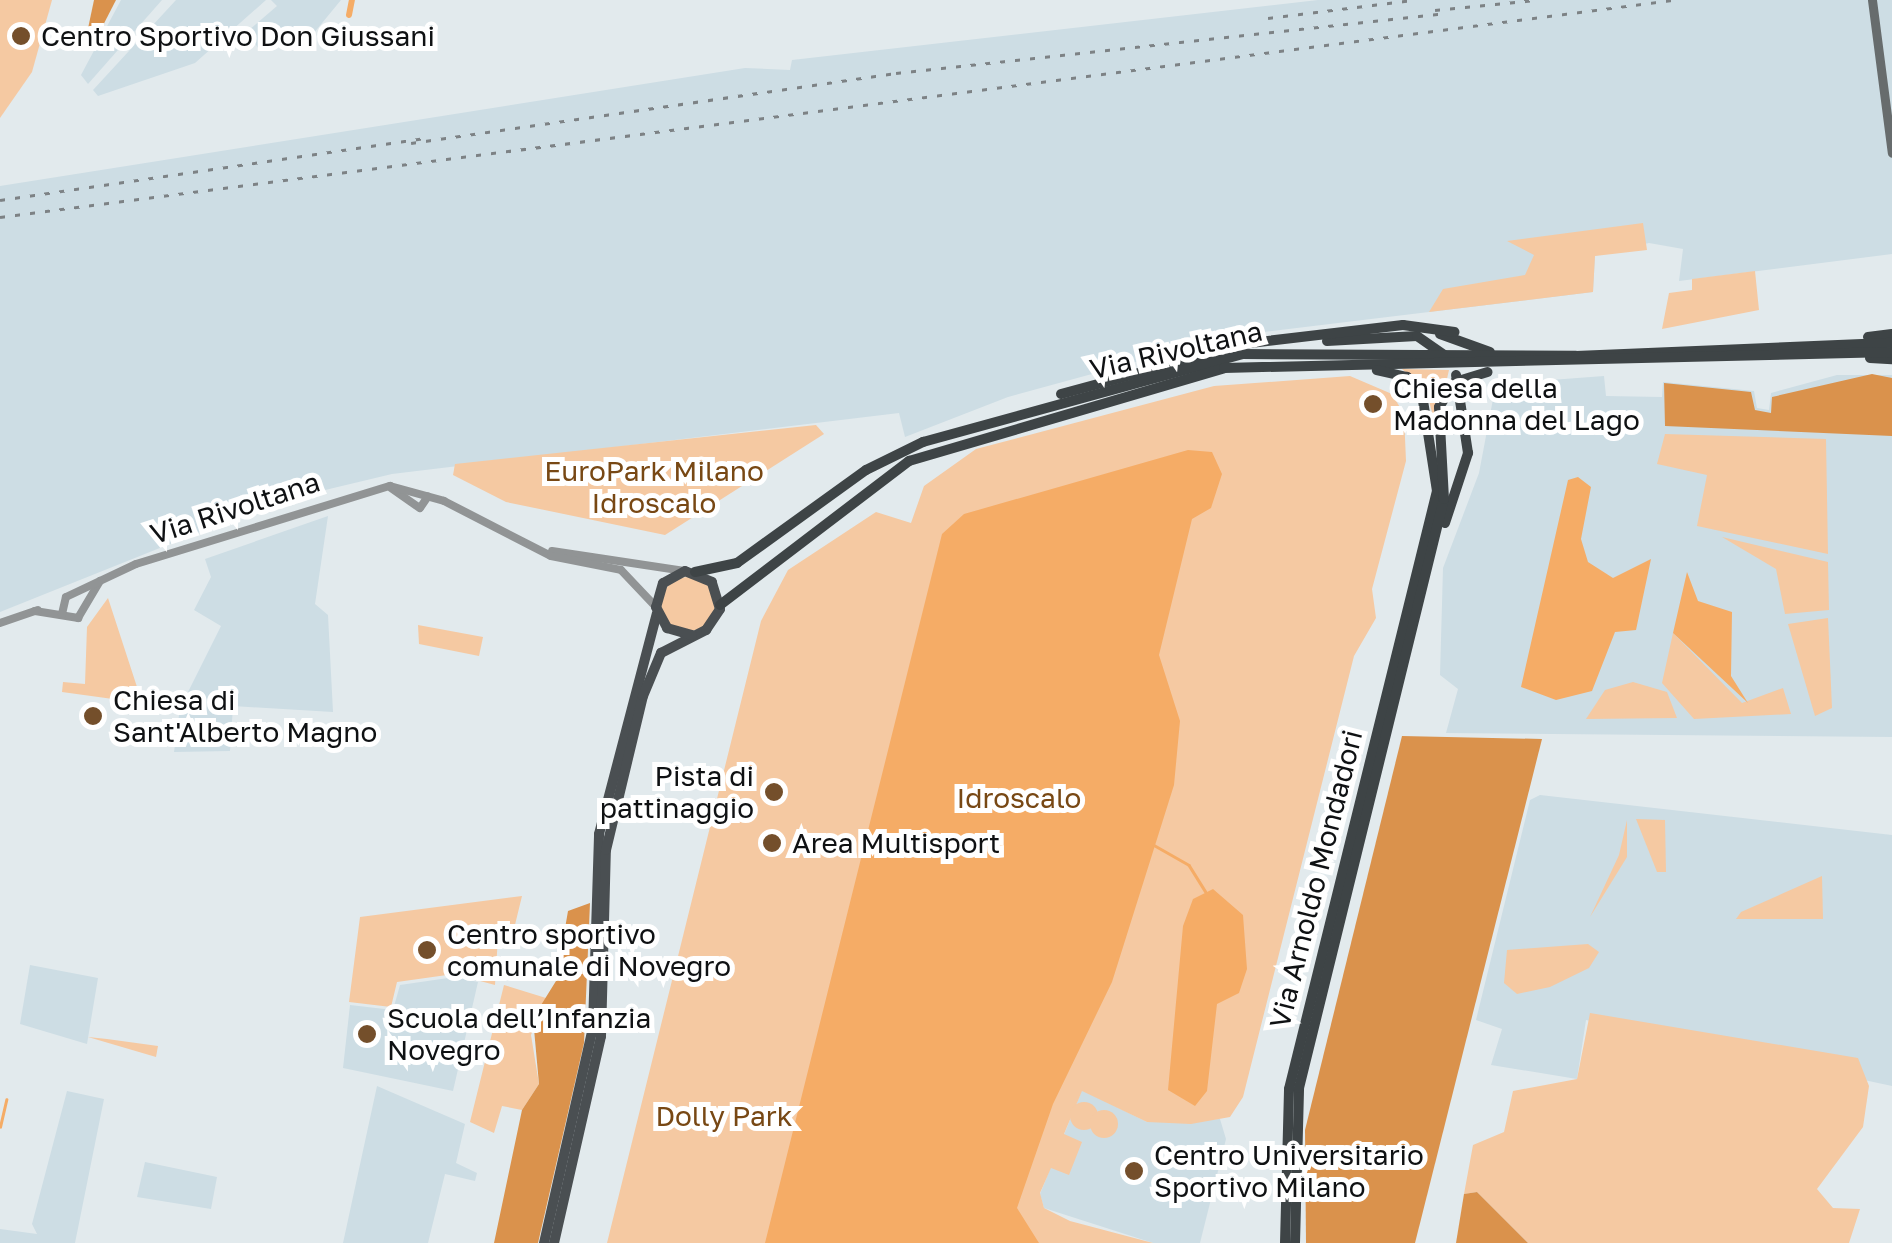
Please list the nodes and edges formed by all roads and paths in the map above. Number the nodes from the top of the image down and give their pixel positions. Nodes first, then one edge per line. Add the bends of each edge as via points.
1 (1872, 0) edge
2 (1892, 154) edge
3 (1426, 328) junction
4 (1455, 332) dead end
5 (1892, 334) edge
6 (1282, 340) junction
7 (1892, 343) edge
8 (1774, 346) junction
9 (1892, 352) edge
10 (1784, 354) junction
11 (1564, 356) junction
12 (1658, 360) junction
13 (1892, 360) edge
14 (1141, 389) junction
15 (900, 451) junction
16 (382, 487) junction
17 (426, 498) junction
18 (528, 547) junction
19 (1429, 560) junction
20 (690, 572) junction
21 (104, 578) junction
22 (67, 597) junction
23 (720, 604) junction
24 (85, 608) junction
25 (656, 610) junction
26 (35, 611) junction
27 (62, 614) junction
28 (0, 623) edge
29 (692, 636) junction
30 (544, 1243) edge
31 (554, 1243) edge
32 (1285, 1243) edge
33 (1295, 1243) edge

1 - 2 main road
3 - 4 highway
3 - 6 highway
3 - 11 highway via 1485,352
5 - 8 highway
6 - 15 highway via 1090,385
6 - 19 highway via 1432,340 1454,366 1467,438
7 - 8 highway, Via Rivoltana
8 - 11 highway, Via Rivoltana
9 - 10 highway, Via Rivoltana
10 - 12 highway, Via Rivoltana
10 - 13 highway
11 - 15 highway, Via Rivoltana via 1252,352
12 - 14 highway, Via Rivoltana via 1289,360
12 - 19 highway via 1482,372 1451,385 1438,411 1446,483
14 - 23 highway, Via Rivoltana via 909,460
14 - 32 highway, Via Arnoldo Mondadori via 1293,365 1403,375 1422,394 1438,462 1428,530 1289,1088
15 - 20 highway, Via Rivoltana via 737,564
16 - 17 street, Via Rivoltana
16 - 17 street, Via Rivoltana via 418,507
16 - 21 street, Via Rivoltana
17 - 18 street, Via Rivoltana
18 - 20 street, Via Rivoltana
18 - 25 street, Via Rivoltana via 621,570
19 - 33 highway, Via Arnoldo Mondadori via 1302,1073
20 - 23 main road via 714,585
20 - 25 main road via 663,583
21 - 22 street, Via Rivoltana
21 - 24 street
22 - 24 street
22 - 26 street, Via Rivoltana
22 - 27 street
23 - 29 main road, Via Rivoltana via 712,626
24 - 27 street via 75,619
25 - 29 main road, Via Rivoltana via 672,631
25 - 30 main road via 599,834 593,1027
26 - 27 street, Via Rivoltana
26 - 28 street, Via Rivoltana
29 - 31 main road via 651,669 614,812 601,1036

